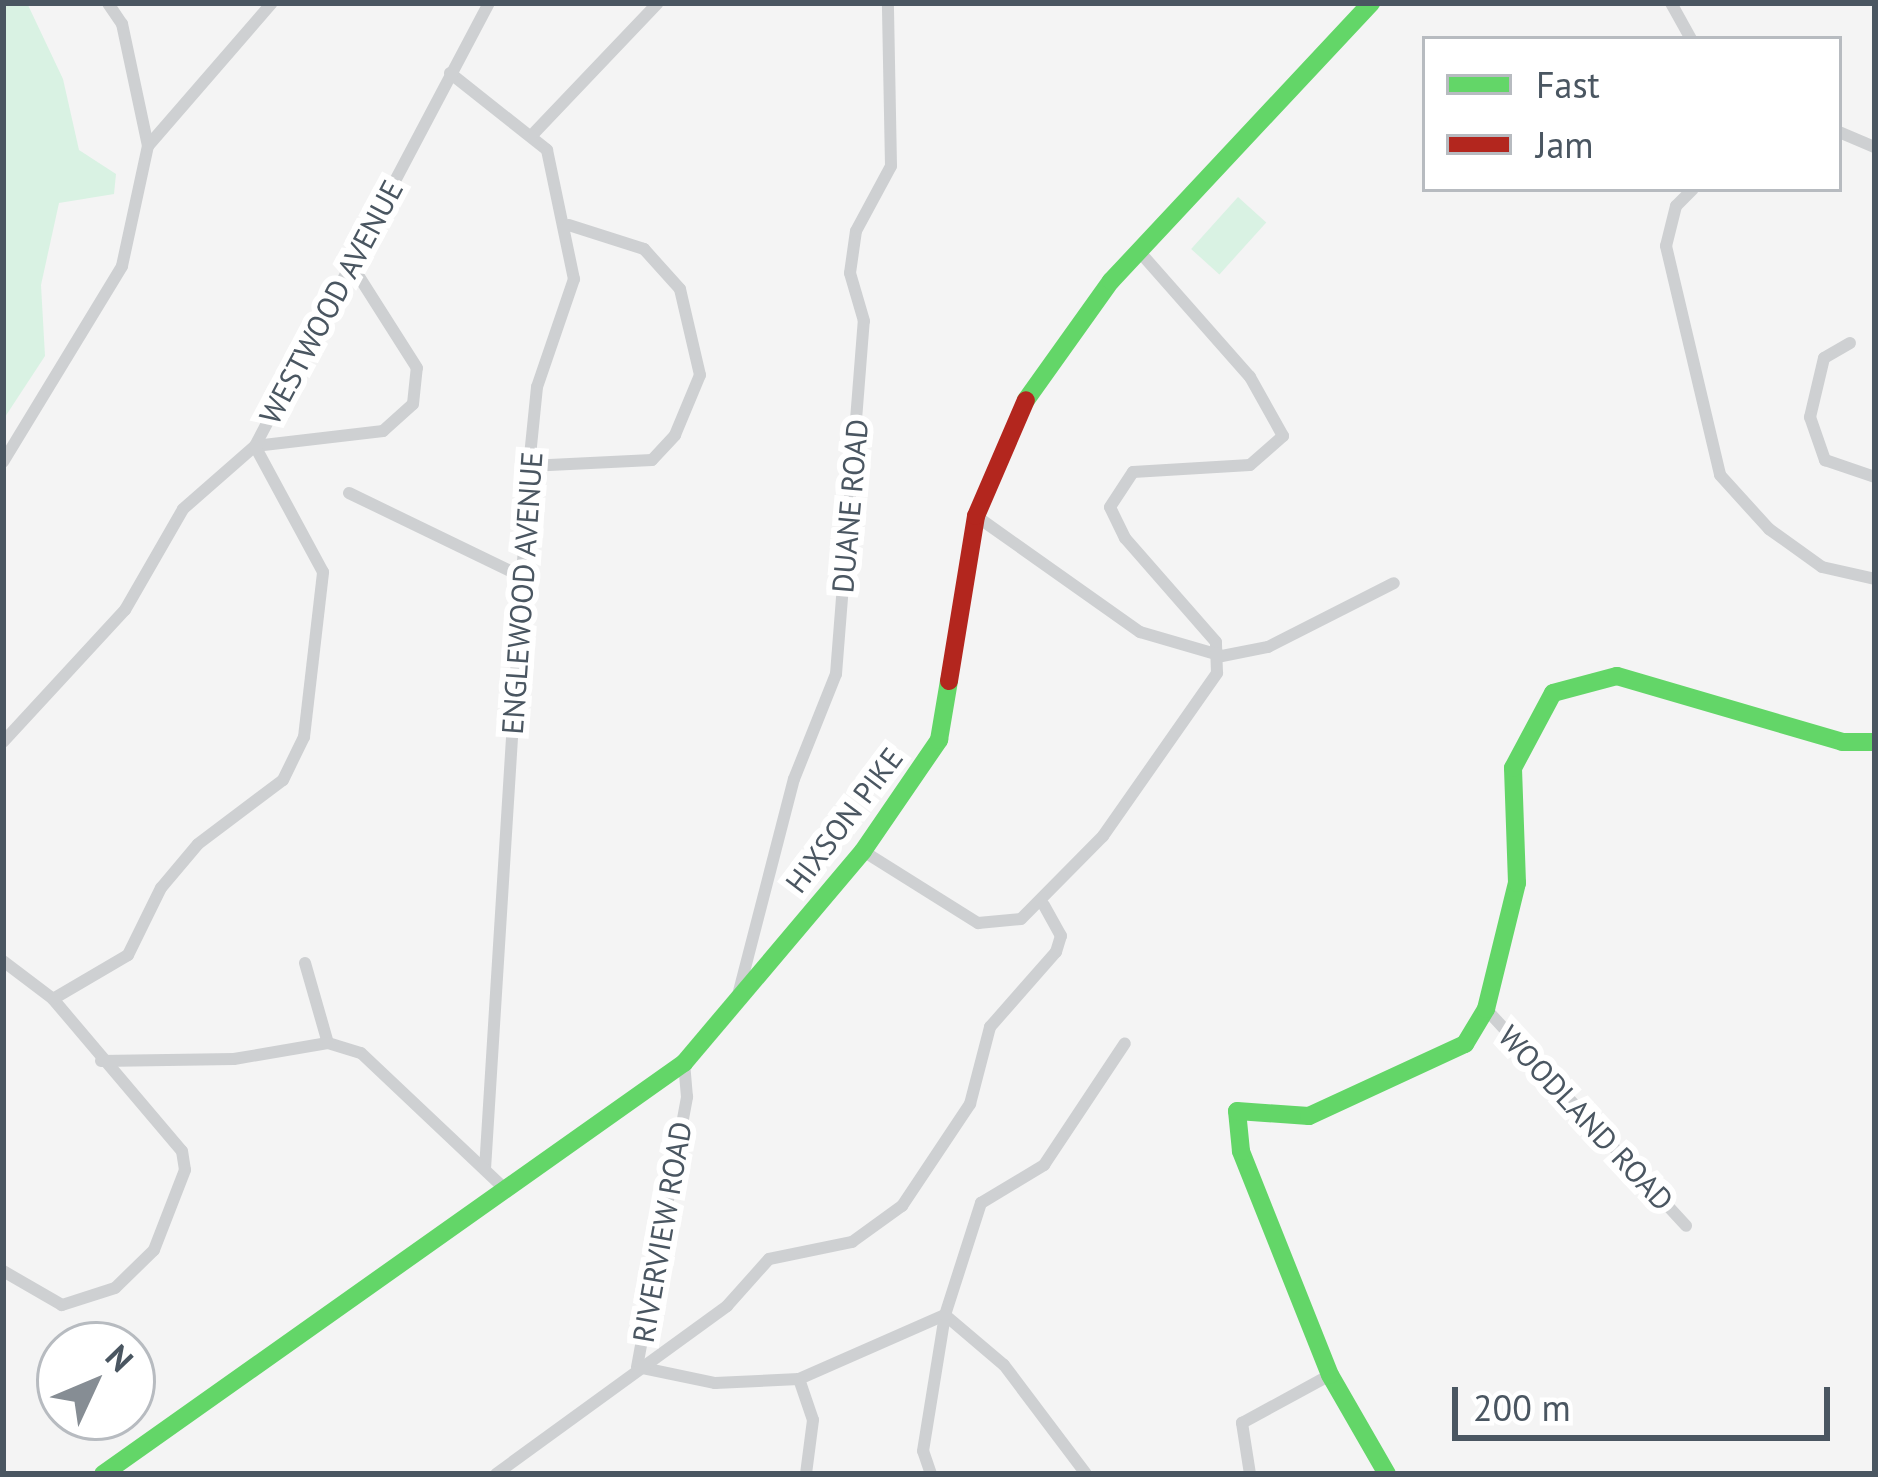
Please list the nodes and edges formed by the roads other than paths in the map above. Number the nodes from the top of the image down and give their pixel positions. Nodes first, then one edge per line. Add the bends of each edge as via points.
1 (108, 3) edge
2 (272, 3) edge
3 (489, 3) edge
4 (658, 3) edge
5 (888, 3) edge
6 (1371, 3) edge
7 (1671, 3) edge
8 (1689, 36) edge
9 (450, 73) junction
10 (535, 133) junction
11 (1842, 133) edge
12 (148, 146) junction
13 (1875, 147) edge
14 (1690, 192) edge
15 (569, 225) junction
16 (1139, 251) junction
17 (353, 267) junction
18 (1850, 344) dead end
19 (255, 446) junction
20 (3, 462) edge
21 (529, 466) junction
22 (1875, 477) edge
23 (349, 493) dead end
24 (976, 516) junction
25 (523, 578) junction
26 (1875, 579) edge
27 (1394, 583) dead end
28 (1222, 656) junction
29 (3, 742) edge
30 (1875, 742) edge
31 (862, 851) junction
32 (1044, 905) junction
33 (3, 961) edge
34 (305, 963) dead end
35 (53, 999) junction
36 (735, 1006) junction
37 (1486, 1010) junction
38 (328, 1043) junction
39 (1125, 1043) dead end
40 (101, 1061) junction
41 (685, 1063) junction
42 (485, 1169) junction
43 (506, 1190) junction
44 (1686, 1226) dead end
45 (3, 1271) edge
46 (945, 1315) junction
47 (638, 1366) junction
48 (1330, 1375) junction
49 (799, 1378) junction
50 (103, 1474) edge
51 (496, 1474) edge
52 (806, 1474) edge
53 (931, 1474) edge
54 (1086, 1474) edge
55 (1250, 1474) edge
56 (1388, 1474) edge

1 - 12 street via 122,24
2 - 12 street
3 - 9 street, WESTWOOD AVENUE
4 - 10 street
5 - 36 street, DUANE ROAD via 891,166 856,231 850,273 864,321 836,674 794,779
6 - 16 main road, HIXSON PIKE
7 - 8 street
9 - 10 street
9 - 17 street, WESTWOOD AVENUE
10 - 15 street, ENGLEWOOD AVENUE
11 - 13 street
12 - 20 street via 122,266
14 - 26 street via 1676,206 1666,245 1720,476 1769,530 1822,568
15 - 21 street, ENGLEWOOD AVENUE via 574,279 537,387
15 - 21 street via 620,236 664,270 693,318 700,375 675,435 652,460
16 - 24 main road, HIXSON PIKE via 1046,367 1003,442
16 - 28 street via 1250,377 1283,436 1250,465 1133,472 1111,507
17 - 19 street, WESTWOOD AVENUE
17 - 19 street via 417,368 413,404 383,431
18 - 22 street via 1824,358 1810,417 1826,460
19 - 29 street, WESTWOOD AVENUE via 183,509 125,610
19 - 35 street via 323,572 304,737 283,780 198,844 161,888 128,955
21 - 25 street, ENGLEWOOD AVENUE
23 - 25 street
24 - 28 street via 1140,632
24 - 31 main road, HIXSON PIKE via 938,740
25 - 42 street, ENGLEWOOD AVENUE
27 - 28 street via 1268,647
28 - 32 street via 1131,800
30 - 37 main road via 1841,742 1617,676 1552,693 1513,768 1516,883
31 - 32 street via 978,923 1008,924
31 - 36 main road, HIXSON PIKE
32 - 47 street via 1061,936 1056,952 989,1027 970,1104 902,1206 852,1242 769,1259 727,1306
33 - 35 street
34 - 38 street
35 - 40 street
36 - 41 main road, HIXSON PIKE
37 - 44 street, WOODLAND ROAD
37 - 48 main road via 1449,1058 1309,1115 1237,1111 1240,1151
38 - 40 street via 234,1059
38 - 42 street via 361,1053
39 - 46 street via 1044,1165 981,1203
40 - 45 street via 182,1151 170,1222 131,1273 84,1303 37,1295
41 - 43 main road, HIXSON PIKE
41 - 47 street, RIVERVIEW ROAD via 687,1097
42 - 43 street
43 - 50 main road, HIXSON PIKE
46 - 49 street
46 - 53 street via 922,1451
46 - 54 street via 1004,1365
47 - 49 street via 715,1384
47 - 51 street, RIVERVIEW ROAD
48 - 55 street via 1242,1423
48 - 56 main road
49 - 52 street via 813,1420

